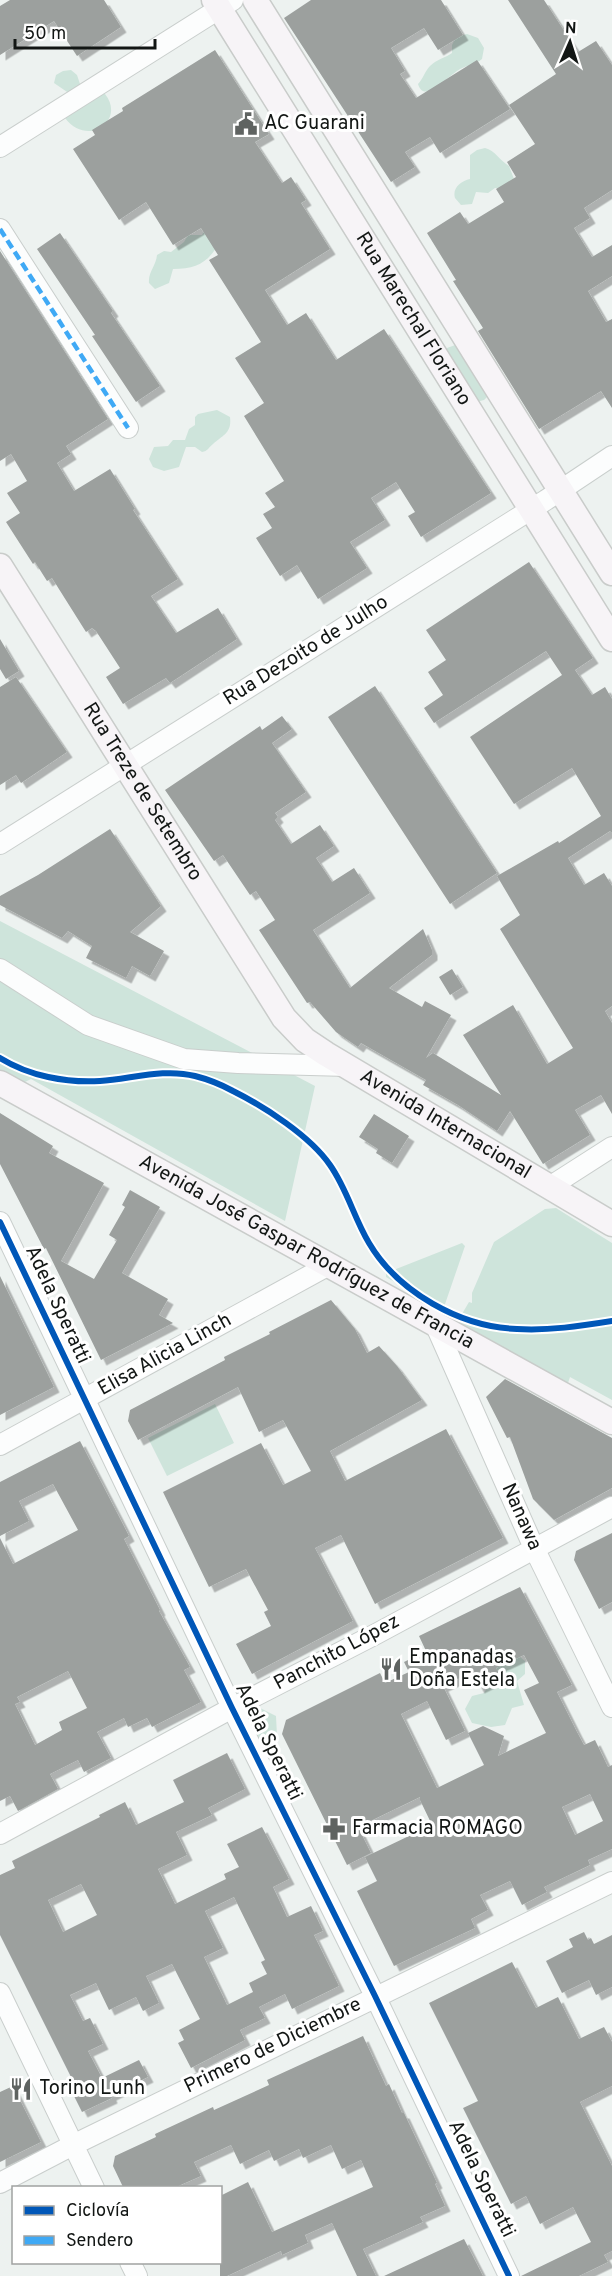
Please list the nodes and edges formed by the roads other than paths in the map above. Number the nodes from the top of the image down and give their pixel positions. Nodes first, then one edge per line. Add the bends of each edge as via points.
1 (255, 0) edge
2 (222, 3) edge
3 (0, 147) edge
4 (0, 229) edge
5 (453, 319) junction
6 (424, 338) junction
7 (128, 428) dead end
8 (612, 456) edge
9 (560, 490) junction
10 (531, 509) junction
11 (0, 566) edge
12 (612, 573) edge
13 (612, 639) edge
14 (125, 765) junction
15 (0, 844) edge
16 (0, 969) edge
17 (284, 1018) joint
18 (347, 1066) junction
19 (0, 1083) edge
20 (612, 1147) edge
21 (551, 1186) junction
22 (0, 1222) edge
23 (612, 1224) edge
24 (329, 1265) junction
25 (435, 1324) junction
26 (84, 1400) junction
27 (612, 1422) edge
28 (0, 1445) edge
29 (612, 1507) edge
30 (534, 1548) junction
31 (612, 1707) edge
32 (232, 1708) junction
33 (0, 1834) edge
34 (612, 1882) edge
35 (0, 1993) edge
36 (375, 1996) junction
37 (73, 2145) junction
38 (0, 2183) edge
39 (94, 2186) edge
40 (509, 2276) edge

1 - 5 main road, Rua Marechal Floriano
2 - 3 street
2 - 6 main road, Rua Marechal Floriano
4 - 7 street
5 - 6 main road
5 - 9 main road, Rua Marechal Floriano
6 - 10 main road, Rua Marechal Floriano
8 - 9 street, Rua Dezoito de Julho
9 - 10 street, Rua Dezoito de Julho
9 - 12 main road, Rua Marechal Floriano
10 - 13 main road, Rua Marechal Floriano
10 - 14 street, Rua Dezoito de Julho
11 - 14 main road, Rua Treze de Setembro
14 - 15 street, Rua Dezoito de Julho
14 - 17 main road, Rua Treze de Setembro
16 - 18 street via 88,1025 184,1059
17 - 18 main road, Avenida Internacional via 305,1040
18 - 21 main road, Avenida Internacional
19 - 24 main road, Avenida José Gaspar Rodríguez de Francia
20 - 21 street
21 - 23 main road, Avenida Internacional
22 - 26 street, Adela Speratti
24 - 25 main road, Avenida José Gaspar Rodríguez de Francia
24 - 26 street, Elisa Alicia Linch
25 - 27 main road, Avenida José Gaspar Rodríguez de Francia
25 - 30 street, Nanawa
26 - 28 street, Elisa Alicia Linch
26 - 32 street, Adela Speratti
29 - 30 street, Panchito López
30 - 31 street, Nanawa
30 - 32 street, Panchito López
32 - 33 street, Panchito López
32 - 36 street, Adela Speratti
34 - 36 street, Primero de Diciembre
35 - 37 street
36 - 37 street, Primero de Diciembre
36 - 40 street, Adela Speratti
37 - 38 street, Primero de Diciembre
37 - 39 street

